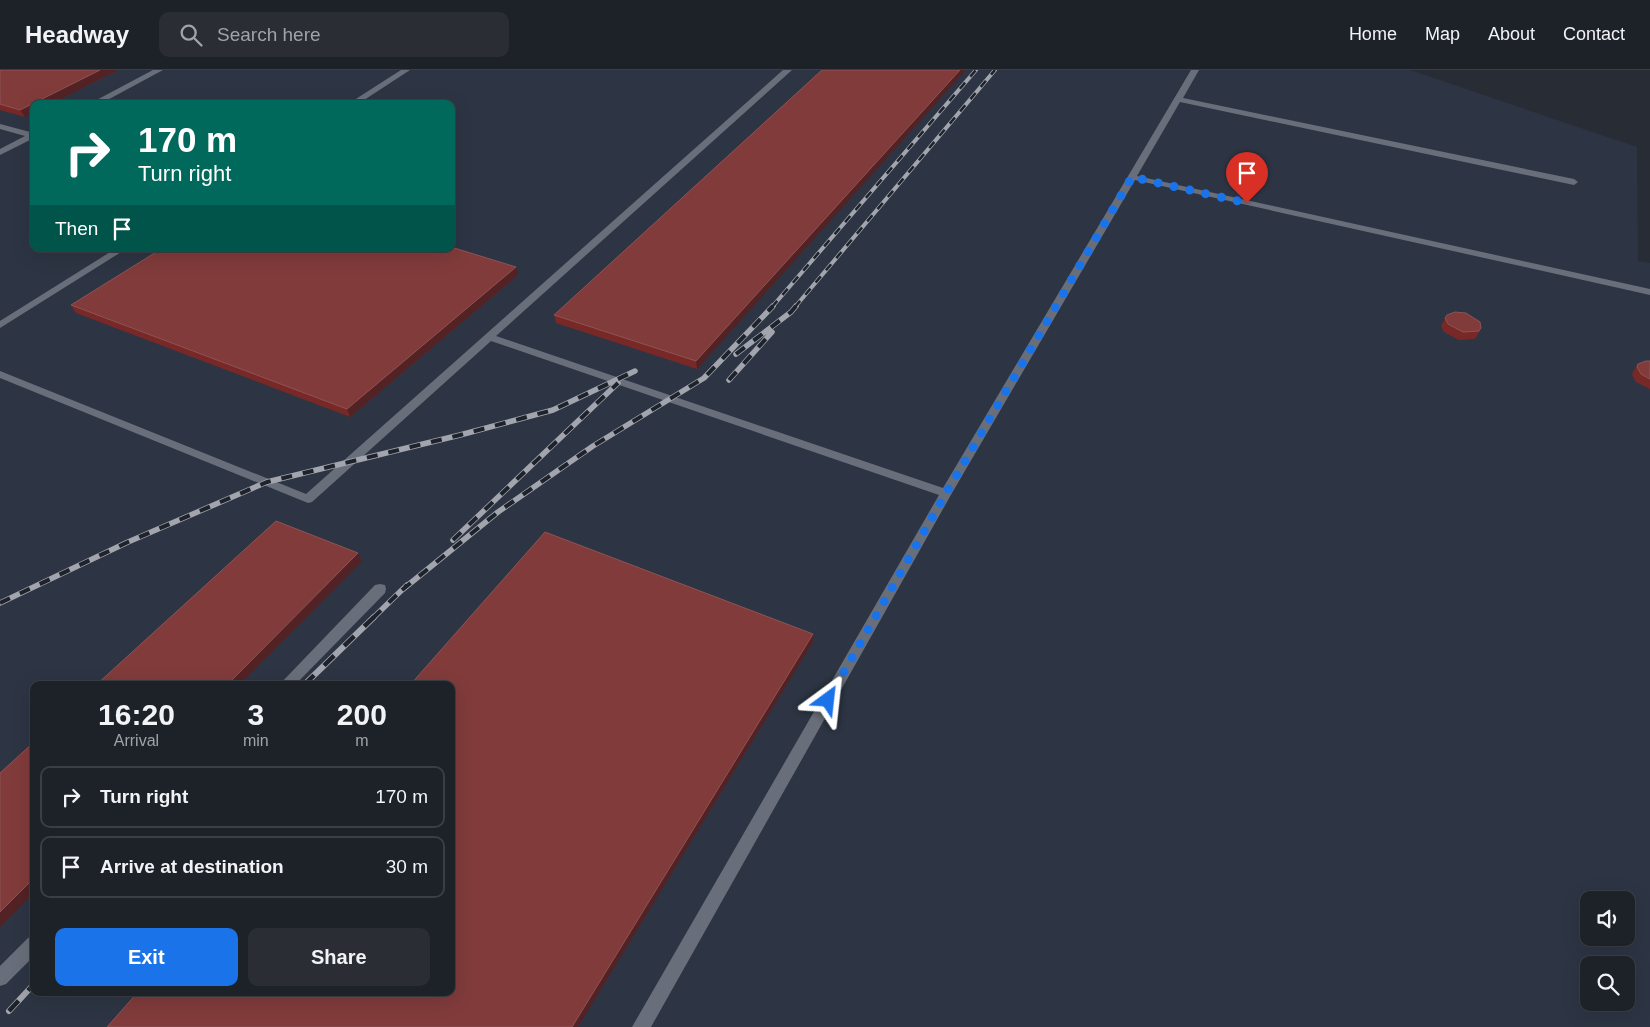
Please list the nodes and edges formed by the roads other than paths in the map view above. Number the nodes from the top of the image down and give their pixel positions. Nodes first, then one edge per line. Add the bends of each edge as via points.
1 (159, 70) edge
2 (406, 70) edge
3 (788, 70) edge
4 (1195, 70) edge
5 (1178, 99) junction
6 (101, 100) edge
7 (358, 100) edge
8 (0, 126) edge
9 (30, 134) edge
10 (30, 137) edge
11 (0, 152) edge
12 (1132, 177) junction
13 (1574, 182) dead end
14 (116, 252) edge
15 (1650, 292) edge
16 (0, 325) edge
17 (488, 337) junction
18 (0, 374) edge
19 (946, 493) junction
20 (380, 589) dead end
21 (290, 681) edge
22 (30, 948) edge
23 (0, 978) edge
24 (641, 1027) edge

1 - 6 lane
2 - 7 lane
3 - 17 lane
4 - 5 lane
5 - 12 lane
5 - 13 lane
8 - 9 lane
10 - 11 lane
12 - 15 lane
12 - 19 lane
14 - 16 lane
17 - 18 lane via 308,498
17 - 19 lane
19 - 24 lane
20 - 21 lane
22 - 23 lane

